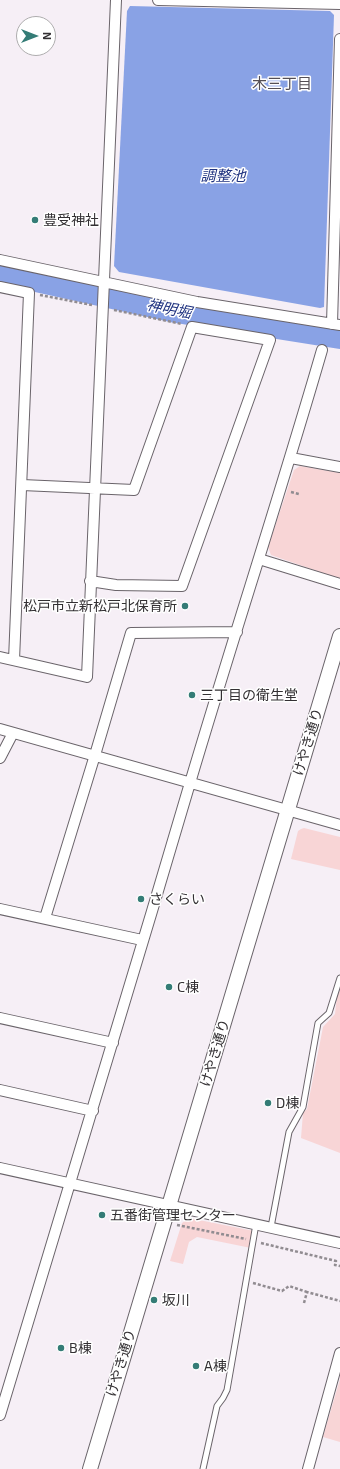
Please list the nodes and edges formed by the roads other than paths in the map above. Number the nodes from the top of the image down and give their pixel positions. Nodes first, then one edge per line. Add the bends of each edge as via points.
1 (116, 0) edge
2 (158, 0) edge
3 (340, 4) edge
4 (340, 39) edge
5 (0, 260) edge
6 (103, 285) junction
7 (0, 287) edge
8 (336, 324) edge
9 (322, 350) dead end
10 (291, 458) junction
11 (340, 467) edge
12 (22, 485) junction
13 (94, 489) junction
14 (259, 559) junction
15 (90, 581) junction
16 (340, 584) edge
17 (237, 632) junction
18 (340, 636) edge
19 (0, 657) edge
20 (14, 660) junction
21 (0, 729) edge
22 (13, 733) junction
23 (95, 755) junction
24 (0, 758) edge
25 (190, 782) junction
26 (288, 810) junction
27 (340, 825) edge
28 (0, 909) edge
29 (45, 918) junction
30 (142, 940) junction
31 (340, 978) edge
32 (0, 1018) edge
33 (113, 1043) junction
34 (0, 1090) edge
35 (93, 1111) junction
36 (0, 1168) edge
37 (69, 1184) junction
38 (169, 1206) junction
39 (256, 1224) junction
40 (271, 1227) junction
41 (340, 1243) edge
42 (340, 1353) edge
43 (338, 1371) edge
44 (0, 1415) edge
45 (90, 1469) edge
46 (203, 1469) edge
47 (308, 1469) edge

1 - 6 street
2 - 3 street
4 - 8 street
5 - 6 street
6 - 8 street
6 - 13 street
7 - 12 street via 29,293
9 - 10 street
10 - 11 street
10 - 14 street
12 - 13 street
12 - 20 street
13 - 15 street
13 - 15 street via 134,490 192,326 270,340 182,586 116,585
14 - 16 street
14 - 17 street
15 - 20 street via 87,677
17 - 23 street via 131,633
17 - 25 street
18 - 26 street, けやき通り
19 - 20 street
21 - 22 street
22 - 23 street
22 - 24 street
23 - 25 street
23 - 29 street
25 - 26 street
25 - 30 street
26 - 27 street
26 - 38 street, けやき通り
28 - 29 street
29 - 30 street
30 - 33 street
31 - 40 lane via 329,1013 318,1023 303,1107 289,1132
32 - 33 street
33 - 35 street
34 - 35 street
35 - 37 street
36 - 37 street
37 - 38 street
37 - 44 street
38 - 39 street
38 - 45 street, けやき通り
39 - 40 street
39 - 46 lane via 227,1390 217,1406
40 - 41 street
42 - 43 street
43 - 47 street

